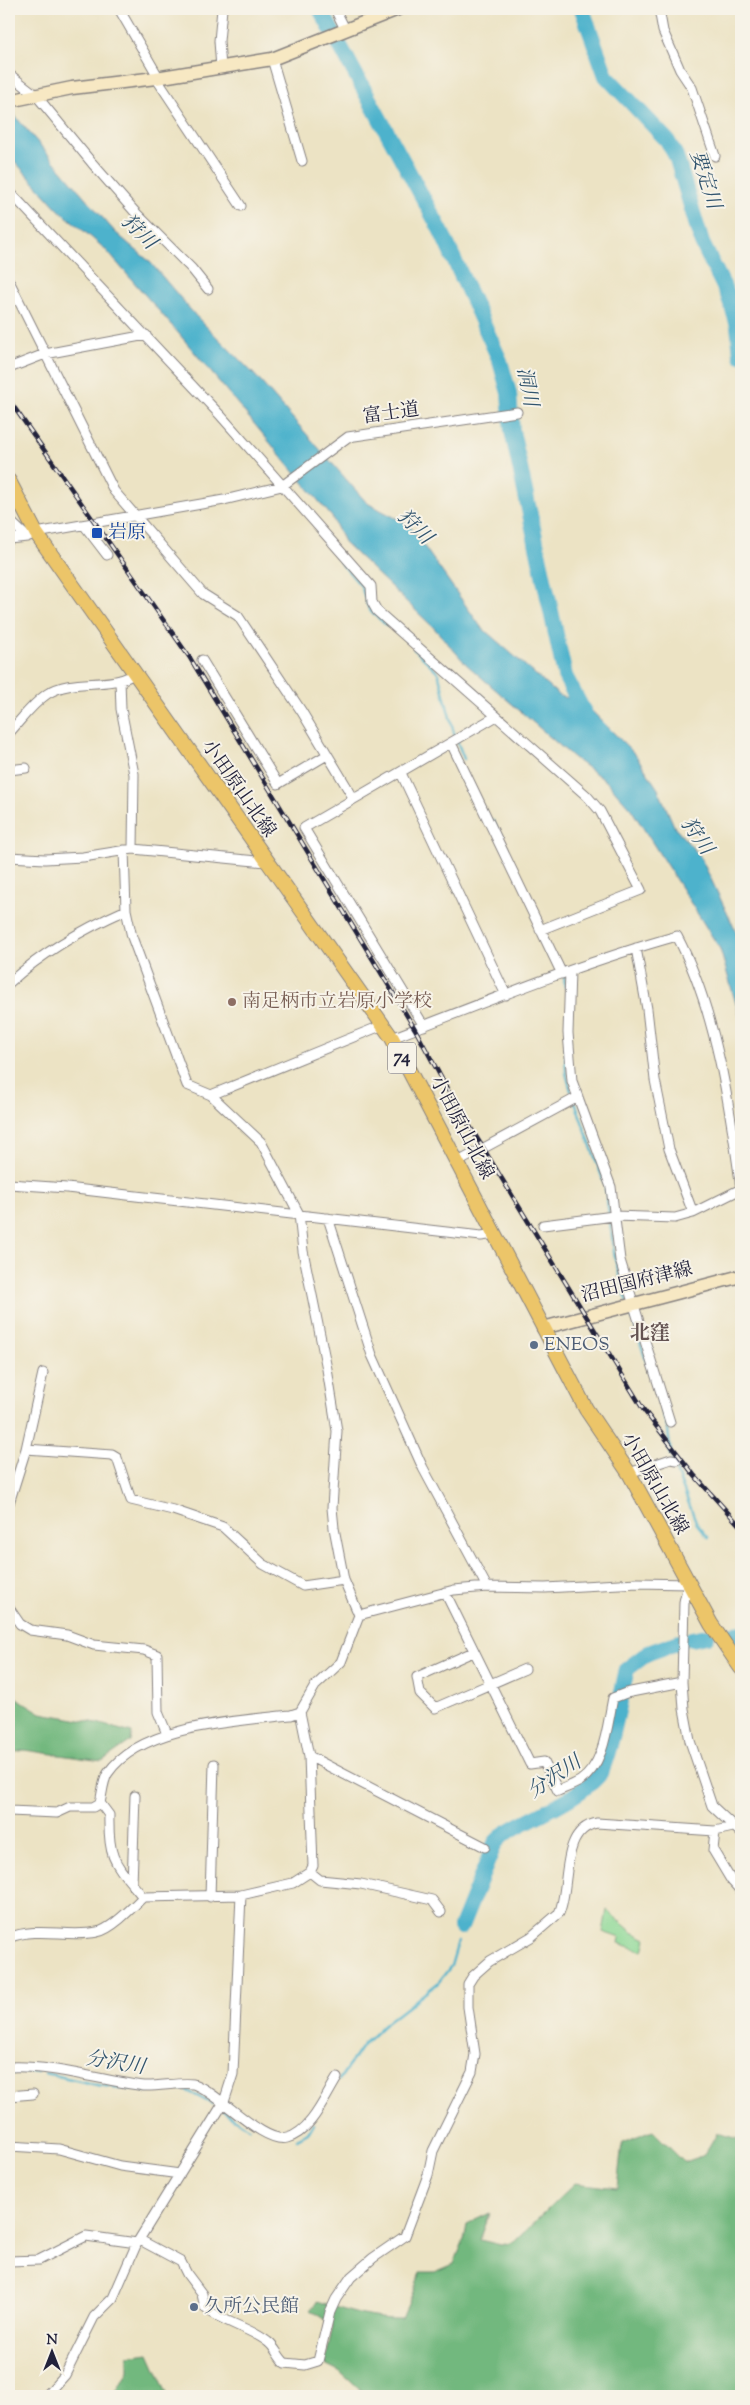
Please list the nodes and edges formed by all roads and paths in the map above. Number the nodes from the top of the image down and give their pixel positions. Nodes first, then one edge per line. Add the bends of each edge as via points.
1 (119, 9) edge
2 (222, 9) edge
3 (335, 9) edge
4 (398, 9) edge
5 (659, 9) edge
6 (345, 29) junction
7 (272, 59) junction
8 (221, 68) junction
9 (9, 74) edge
10 (158, 78) junction
11 (35, 94) junction
12 (9, 101) edge
13 (715, 156) dead end
14 (302, 160) dead end
15 (9, 191) edge
16 (241, 206) dead end
17 (9, 281) edge
18 (208, 289) dead end
19 (146, 335) junction
20 (46, 354) junction
21 (9, 368) edge
22 (517, 412) dead end
23 (9, 481) edge
24 (283, 485) junction
25 (134, 515) junction
26 (9, 520) edge
27 (84, 525) junction
28 (32, 535) junction
29 (9, 539) edge
30 (107, 555) dead end
31 (202, 660) dead end
32 (135, 674) junction
33 (120, 680) junction
34 (495, 717) junction
35 (9, 734) edge
36 (451, 743) junction
37 (327, 755) junction
38 (26, 768) dead end
39 (9, 770) edge
40 (401, 773) junction
41 (354, 800) junction
42 (128, 849) junction
43 (9, 858) edge
44 (266, 862) junction
45 (126, 910) junction
46 (540, 930) junction
47 (636, 948) junction
48 (566, 973) junction
49 (9, 983) edge
50 (506, 995) junction
51 (383, 1025) junction
52 (424, 1026) junction
53 (392, 1038) junction
54 (212, 1096) junction
55 (578, 1097) junction
56 (458, 1162) junction
57 (9, 1184) edge
58 (693, 1213) junction
59 (299, 1214) junction
60 (614, 1216) junction
61 (328, 1218) junction
62 (543, 1225) dead end
63 (496, 1234) junction
64 (741, 1276) edge
65 (634, 1302) junction
66 (543, 1328) junction
67 (43, 1373) dead end
68 (670, 1422) dead end
69 (26, 1449) junction
70 (677, 1460) dead end
71 (630, 1473) junction
72 (9, 1503) edge
73 (344, 1580) junction
74 (688, 1584) junction
75 (487, 1587) junction
76 (444, 1592) junction
77 (9, 1608) edge
78 (360, 1615) junction
79 (473, 1652) junction
80 (741, 1668) edge
81 (525, 1669) dead end
82 (682, 1682) junction
83 (488, 1683) junction
84 (300, 1712) junction
85 (167, 1734) junction
86 (309, 1756) junction
87 (214, 1764) dead end
88 (135, 1796) dead end
89 (100, 1803) junction
90 (9, 1811) edge
91 (733, 1827) junction
92 (715, 1831) junction
93 (741, 1833) edge
94 (485, 1846) dead end
95 (310, 1872) junction
96 (132, 1885) junction
97 (741, 1890) edge
98 (241, 1895) junction
99 (143, 1897) junction
100 (210, 1897) junction
101 (441, 1912) dead end
102 (9, 1938) edge
103 (9, 2068) edge
104 (337, 2078) dead end
105 (32, 2094) dead end
106 (9, 2096) edge
107 (224, 2102) junction
108 (9, 2146) edge
109 (180, 2174) junction
110 (138, 2241) junction
111 (9, 2261) edge
112 (46, 2396) edge

1 - 10 street
2 - 8 street
3 - 6 street
4 - 6 street
5 - 13 street via 663,31 680,70 692,88
6 - 7 street
7 - 8 street
7 - 14 street
8 - 10 street
9 - 11 street
10 - 11 street
10 - 16 street
11 - 12 street
11 - 18 street via 92,164
15 - 19 street
17 - 20 street
19 - 20 street
19 - 24 street
20 - 21 street
20 - 25 street via 105,476
22 - 24 street, 富士道 via 348,437
23 - 28 main road, 小田原山北線 / 74
24 - 25 street, 富士道 via 224,500
24 - 34 street via 371,586 372,602 377,611
25 - 27 street, 富士道
25 - 37 street via 203,594 238,616
26 - 28 street
27 - 28 street, 富士道
27 - 30 street
28 - 29 street, 富士道
28 - 32 main road, 小田原山北線 / 74
31 - 37 street via 278,784
32 - 33 street
32 - 44 main road, 小田原山北線 / 74
33 - 35 street via 48,693 30,708
33 - 42 street via 121,709 134,774
34 - 36 street
34 - 46 street via 587,796 600,811 641,890
36 - 40 street
36 - 46 street
37 - 41 street
38 - 39 street
40 - 41 street
40 - 50 street
41 - 52 street via 304,828
42 - 43 street via 83,857
42 - 44 street
42 - 45 street
44 - 51 main road, 小田原山北線 / 74
45 - 49 street via 60,944
45 - 54 street via 151,993 186,1085
46 - 48 street
47 - 48 street
47 - 58 street via 648,1009 655,1080 669,1149
47 - 58 street via 677,936 692,967 726,1086 741,1189
48 - 50 street
48 - 55 street via 568,1059
50 - 52 street
51 - 53 main road, 小田原山北線 / 74
51 - 54 street
52 - 53 street
53 - 56 main road, 小田原山北線 / 74
54 - 59 street via 261,1142
55 - 56 street
55 - 60 street via 611,1187
56 - 63 main road, 小田原山北線 / 74
57 - 59 street
58 - 60 street via 676,1218
59 - 61 street
59 - 73 street via 337,1431 332,1508
60 - 62 street
60 - 65 street via 620,1260
61 - 63 street via 481,1236
61 - 75 street via 372,1355 423,1468
63 - 66 main road, 小田原山北線 / 74
64 - 65 street, 沼田国府津線
65 - 66 street, 沼田国府津線
65 - 68 street
66 - 71 main road, 小田原山北線 / 74 via 586,1409
67 - 69 street
69 - 72 street
69 - 73 street via 112,1455 117,1458 131,1500 223,1527 263,1564 303,1586
70 - 71 street via 671,1459
71 - 74 main road, 小田原山北線 / 74
73 - 78 street
74 - 75 street
74 - 80 main road, 小田原山北線 / 74
74 - 82 street via 684,1602
75 - 76 street
76 - 78 street
76 - 79 street
77 - 85 street via 20,1624 30,1630 67,1635 94,1645 144,1650 156,1655 158,1712
78 - 84 street via 342,1662 315,1686
79 - 83 street
79 - 83 street via 417,1677 420,1693 435,1708
81 - 83 street
82 - 83 street via 613,1698 596,1764 579,1782 558,1791 544,1762 530,1764
82 - 91 street via 690,1741 702,1778 712,1806
84 - 85 street
84 - 86 street
85 - 89 street via 134,1748 107,1774
86 - 94 street
86 - 95 street via 313,1866
87 - 100 street
88 - 96 street
89 - 90 street via 93,1807 70,1807 57,1813
89 - 96 street via 110,1814 109,1837 114,1862
91 - 92 street
91 - 93 street
92 - 97 street via 713,1850
92 - 110 street via 597,1823 584,1827 566,1870 559,1913 531,1937 490,1961 468,1984 475,2054 472,2072 433,2151 428,2175 406,2236 373,2258 351,2278 336,2299 318,2360 305,2365 285,2363 267,2340 219,2319 205,2308 202,2294 181,2262
95 - 98 street via 293,1882
95 - 101 street via 320,1880 361,1884 432,1900
96 - 99 street
98 - 100 street
98 - 107 street via 233,2074
99 - 100 street
99 - 102 street via 99,1932 21,1933
103 - 107 street via 32,2066 145,2086 192,2084
104 - 107 street via 305,2127 288,2138 270,2135
105 - 106 street
107 - 109 street
108 - 109 street via 59,2149 120,2166
109 - 110 street
110 - 111 street via 86,2236 39,2260
110 - 112 street via 113,2298 94,2317 64,2375

